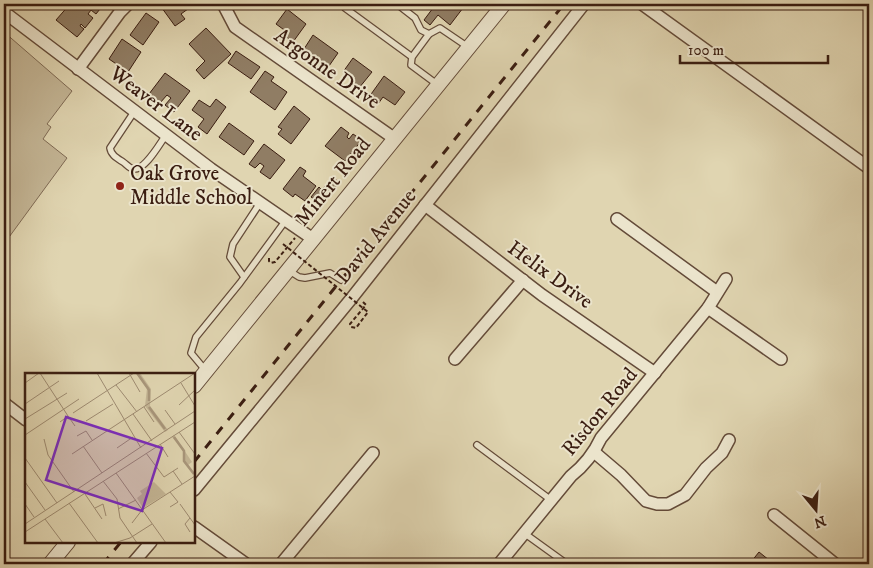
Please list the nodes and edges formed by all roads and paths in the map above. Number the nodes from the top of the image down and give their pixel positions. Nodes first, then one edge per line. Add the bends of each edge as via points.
1 (128, 4) edge
2 (223, 4) edge
3 (348, 4) edge
4 (397, 4) edge
5 (504, 4) edge
6 (584, 4) edge
7 (642, 4) edge
8 (4, 12) edge
9 (429, 34) junction
10 (468, 47) junction
11 (412, 57) junction
12 (78, 69) junction
13 (438, 86) junction
14 (134, 112) junction
15 (166, 135) junction
16 (395, 139) junction
17 (869, 168) edge
18 (260, 203) junction
19 (425, 205) junction
20 (617, 219) dead end
21 (286, 220) junction
22 (307, 235) junction
23 (279, 242) dead end
24 (268, 257) dead end
25 (288, 270) junction
26 (244, 277) junction
27 (726, 279) dead end
28 (341, 280) dead end
29 (523, 280) junction
30 (717, 292) junction
31 (351, 299) junction
32 (708, 308) junction
33 (455, 359) dead end
34 (781, 359) dead end
35 (206, 371) junction
36 (654, 373) junction
37 (195, 385) edge
38 (4, 403) edge
39 (25, 419) edge
40 (730, 440) dead end
41 (477, 445) dead end
42 (594, 452) junction
43 (372, 453) dead end
44 (195, 489) edge
45 (551, 500) junction
46 (774, 515) dead end
47 (195, 528) edge
48 (524, 533) junction
49 (67, 543) edge
50 (150, 543) edge
51 (50, 564) edge
52 (132, 564) edge
53 (246, 564) edge
54 (281, 564) edge
55 (498, 564) edge
56 (567, 564) edge
57 (836, 564) edge

1 - 12 street
2 - 16 street, Argonne Drive via 235,27
3 - 11 lane via 345,8
4 - 9 lane via 415,18 421,30
5 - 10 street, Minert Road
6 - 19 street, David Avenue
7 - 17 street
8 - 12 street, Weaver Lane
9 - 10 lane via 440,28
9 - 11 lane
10 - 13 street, Minert Road
11 - 13 lane via 412,65
12 - 14 street, Weaver Lane
13 - 16 street, Minert Road
14 - 15 street, Weaver Lane
14 - 15 lane via 110,148 112,155 137,168 149,159
15 - 18 street, Weaver Lane
16 - 22 street, Minert Road
18 - 21 street, Weaver Lane
18 - 26 lane via 234,244 230,257
19 - 29 street, Helix Drive
19 - 31 street, David Avenue
20 - 30 street
21 - 22 street, Weaver Lane
21 - 26 lane
22 - 24 path via 275,262 269,261
22 - 25 street, Minert Road
23 - 31 path, bridge via 283,244 368,312 356,328 350,324 366,305 362,302 359,306
25 - 28 lane via 299,278 330,273
25 - 35 street, Minert Road
26 - 35 lane via 196,337 191,353
27 - 30 street, Risdon Road
29 - 33 street
29 - 36 street, Helix Drive
30 - 32 street, Risdon Road
31 - 44 street, David Avenue
32 - 34 street
32 - 36 street, Risdon Road
35 - 37 street, Minert Road
36 - 42 street, Risdon Road via 601,438
38 - 39 street
40 - 42 street via 685,495 668,504 646,501
41 - 45 lane
42 - 45 street, Risdon Road
43 - 54 street
45 - 48 street, Risdon Road
46 - 57 street
47 - 53 street
48 - 55 street, Risdon Road
48 - 56 lane
49 - 51 street
50 - 52 street

